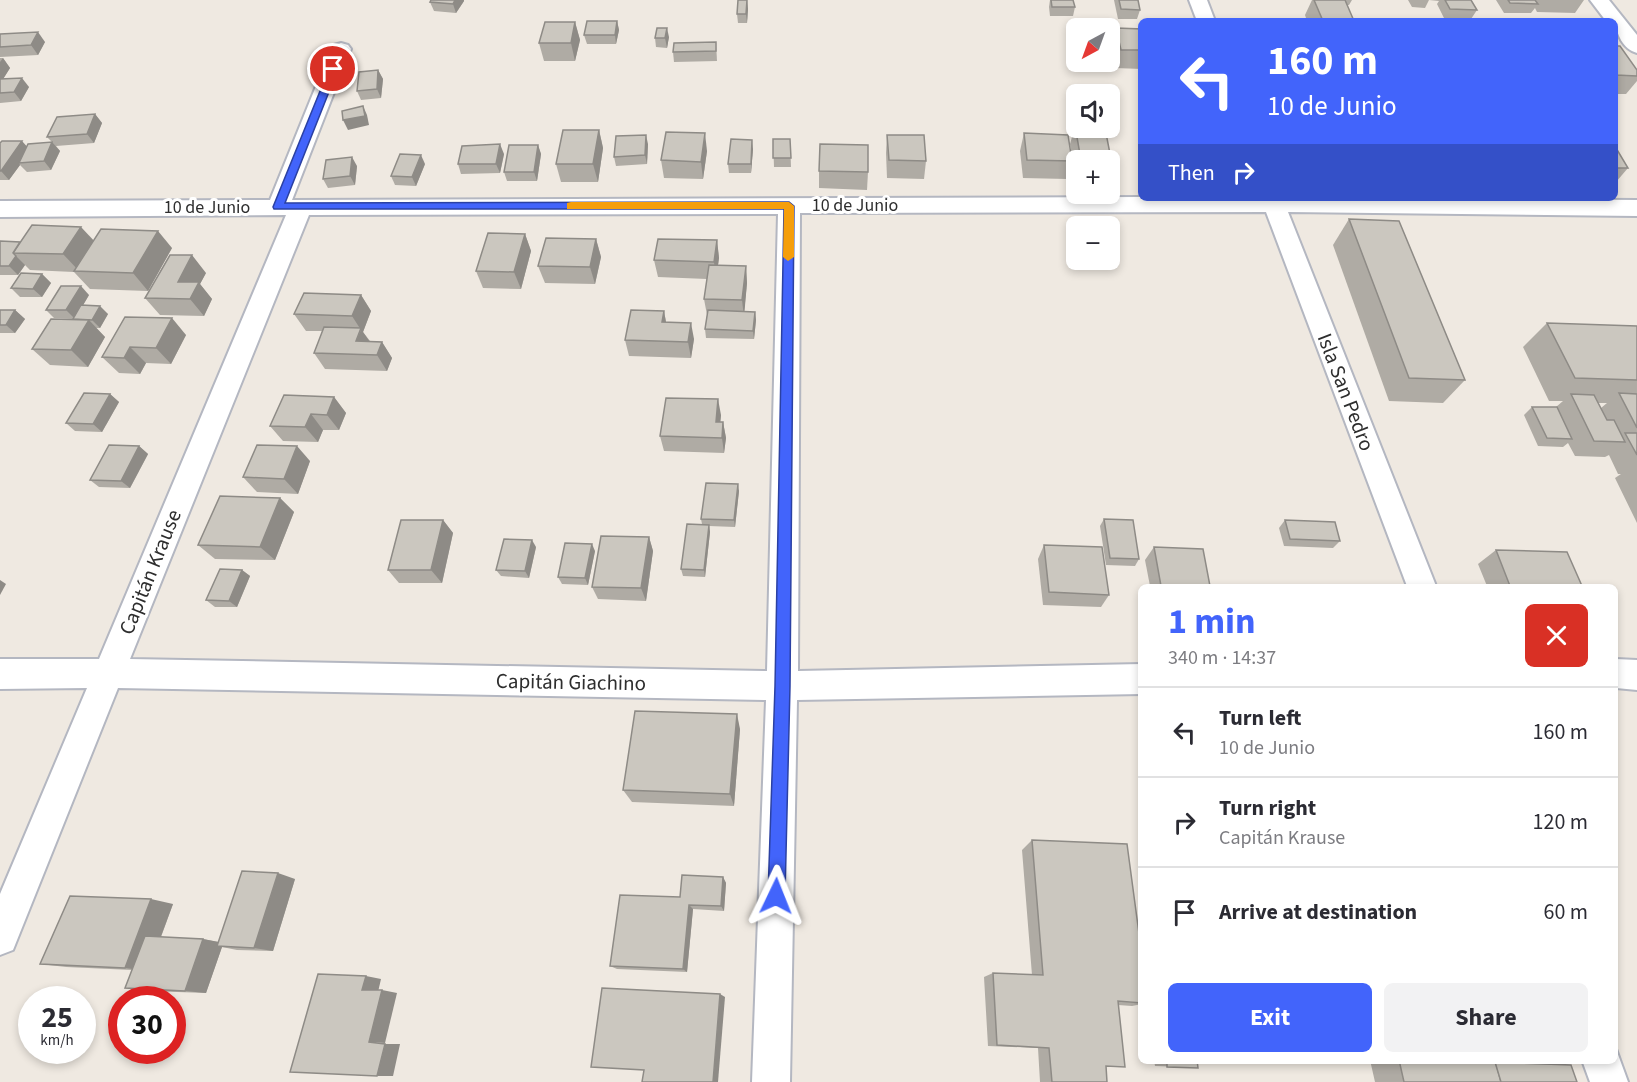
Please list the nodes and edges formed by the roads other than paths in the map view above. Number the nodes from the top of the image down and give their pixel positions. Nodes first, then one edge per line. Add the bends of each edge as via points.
1 (1198, 0) edge
2 (1599, 0) edge
3 (1205, 18) edge
4 (1614, 18) edge
5 (1618, 23) edge
6 (1637, 46) edge
7 (341, 49) dead end
8 (1273, 201) edge
9 (789, 206) junction
10 (289, 207) junction
11 (1637, 208) edge
12 (0, 209) edge
13 (1420, 584) edge
14 (108, 673) junction
15 (0, 674) edge
16 (1618, 674) edge
17 (1637, 675) edge
18 (1138, 679) edge
19 (782, 686) junction
20 (0, 937) edge
21 (1602, 1064) edge
22 (771, 1082) edge
23 (1609, 1082) edge

1 - 3 street
2 - 4 street
5 - 6 street
7 - 10 street, Capitán Krause
8 - 9 street, 10 de Junio
8 - 11 street, 10 de Junio
8 - 13 street, Isla San Pedro
9 - 10 street, 10 de Junio
9 - 19 street
10 - 12 street, 10 de Junio
10 - 14 street, Capitán Krause
14 - 15 street, Capitán Giachino
14 - 19 street, Capitán Giachino
14 - 20 street, Capitán Krause
16 - 17 street
18 - 19 street, Capitán Giachino
19 - 22 street
21 - 23 street

